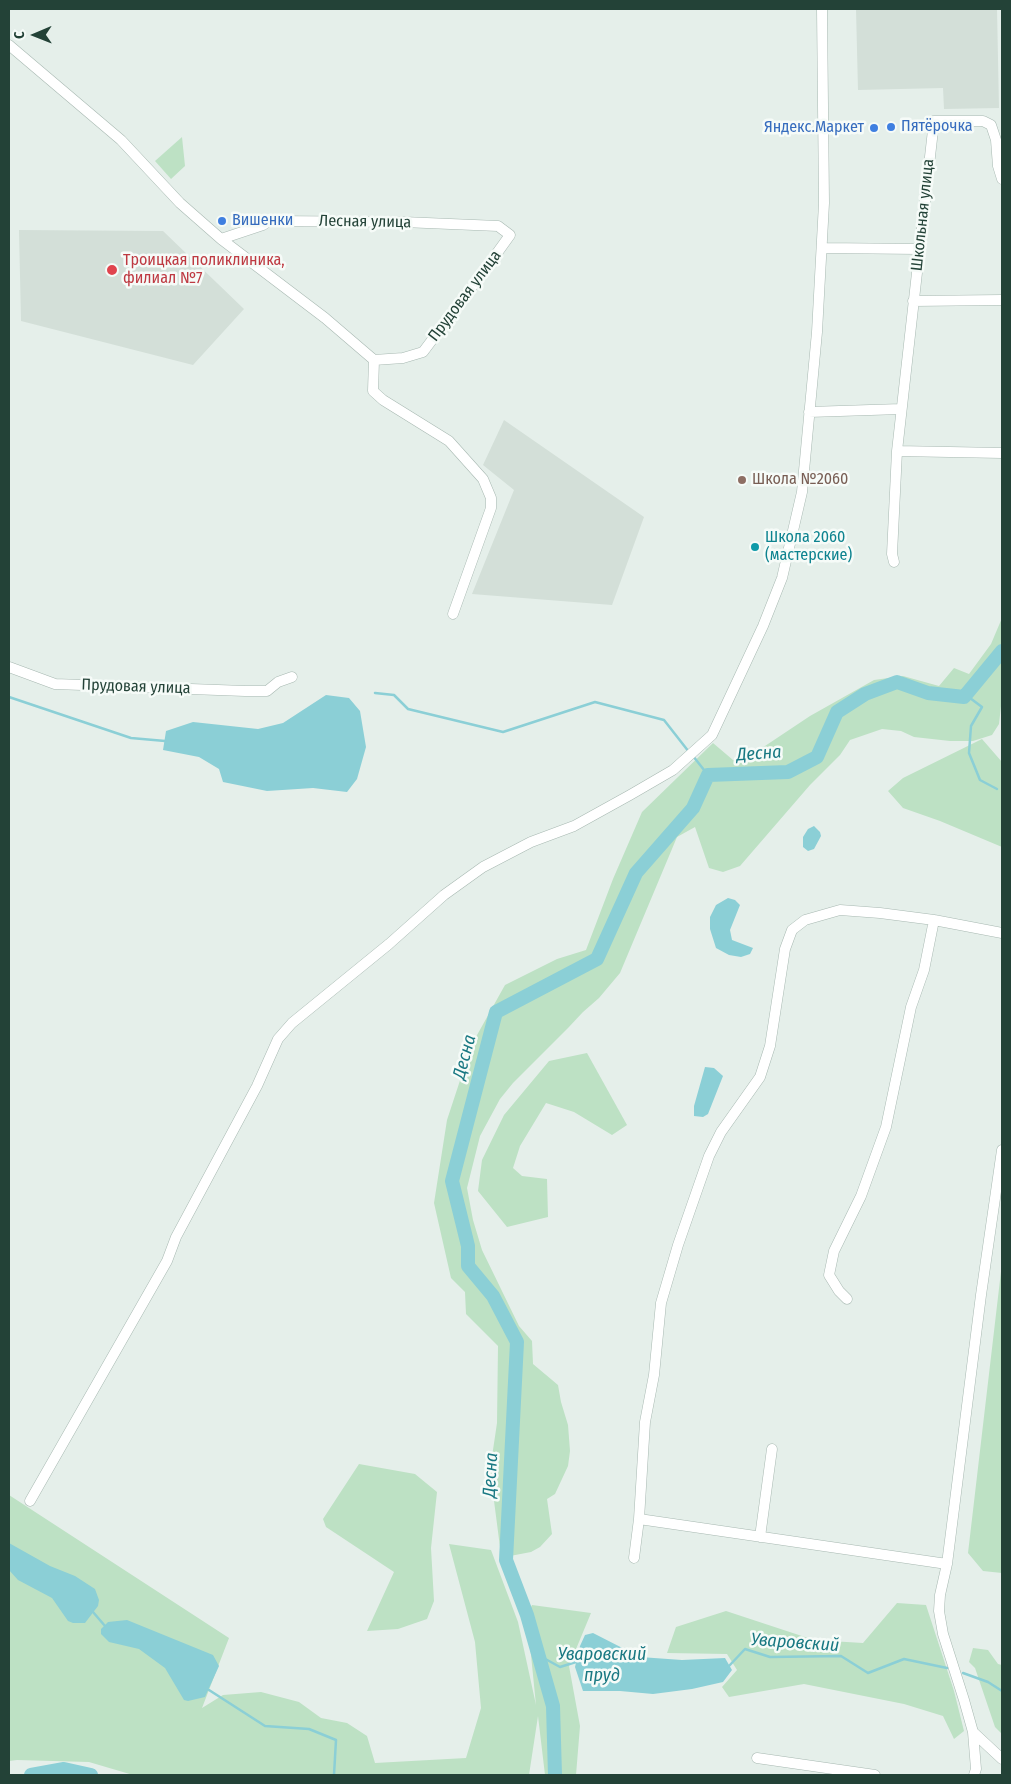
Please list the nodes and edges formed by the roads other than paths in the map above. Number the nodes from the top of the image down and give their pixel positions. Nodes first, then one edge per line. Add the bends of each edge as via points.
1 (822, 9) edge
2 (9, 45) edge
3 (1002, 179) edge
4 (510, 235) joint
5 (221, 239) junction
6 (822, 248) junction
7 (920, 248) junction
8 (1002, 300) edge
9 (913, 301) junction
10 (374, 360) junction
11 (901, 409) junction
12 (808, 412) junction
13 (897, 451) junction
14 (1002, 452) edge
15 (894, 562) dead end
16 (453, 614) dead end
17 (9, 667) edge
18 (292, 678) dead end
19 (934, 920) junction
20 (1002, 933) edge
21 (1002, 1150) edge
22 (847, 1299) dead end
23 (772, 1449) dead end
24 (30, 1501) dead end
25 (638, 1519) junction
26 (760, 1537) junction
27 (634, 1558) dead end
28 (947, 1564) junction
29 (973, 1732) junction
30 (757, 1758) dead end
31 (1002, 1759) edge
32 (875, 1775) edge
33 (974, 1775) edge

1 - 6 street
2 - 5 street via 121,140 180,203
3 - 7 street, Школьная улица via 991,125 983,121 934,122
4 - 5 street, Лесная улица via 498,226 481,225 269,221
4 - 10 street, Прудовая улица via 423,352 403,358
5 - 10 street via 325,318
6 - 7 street
6 - 12 street
7 - 9 street, Школьная улица
8 - 9 street
9 - 11 street, Школьная улица
10 - 16 street via 373,391 449,440 483,479 491,498
11 - 12 street
11 - 13 street, Школьная улица
12 - 24 street via 802,492 782,578 712,735 673,770 574,826 531,842 483,867 444,895 292,1023 278,1039 257,1086 176,1237 167,1261
13 - 14 street
13 - 15 street, Школьная улица
17 - 18 street, Прудовая улица via 56,684 267,691 278,682
19 - 20 street
19 - 22 street via 924,970 910,1007 886,1128 861,1196 834,1251 830,1275
19 - 25 street via 840,910 806,920 792,930 784,949 770,1046 760,1077 721,1132 709,1156 661,1303 654,1375 645,1422
21 - 28 street
23 - 26 street
25 - 26 street
25 - 27 street
26 - 28 street
28 - 29 street via 939,1611
29 - 31 street
29 - 33 street
30 - 32 street

